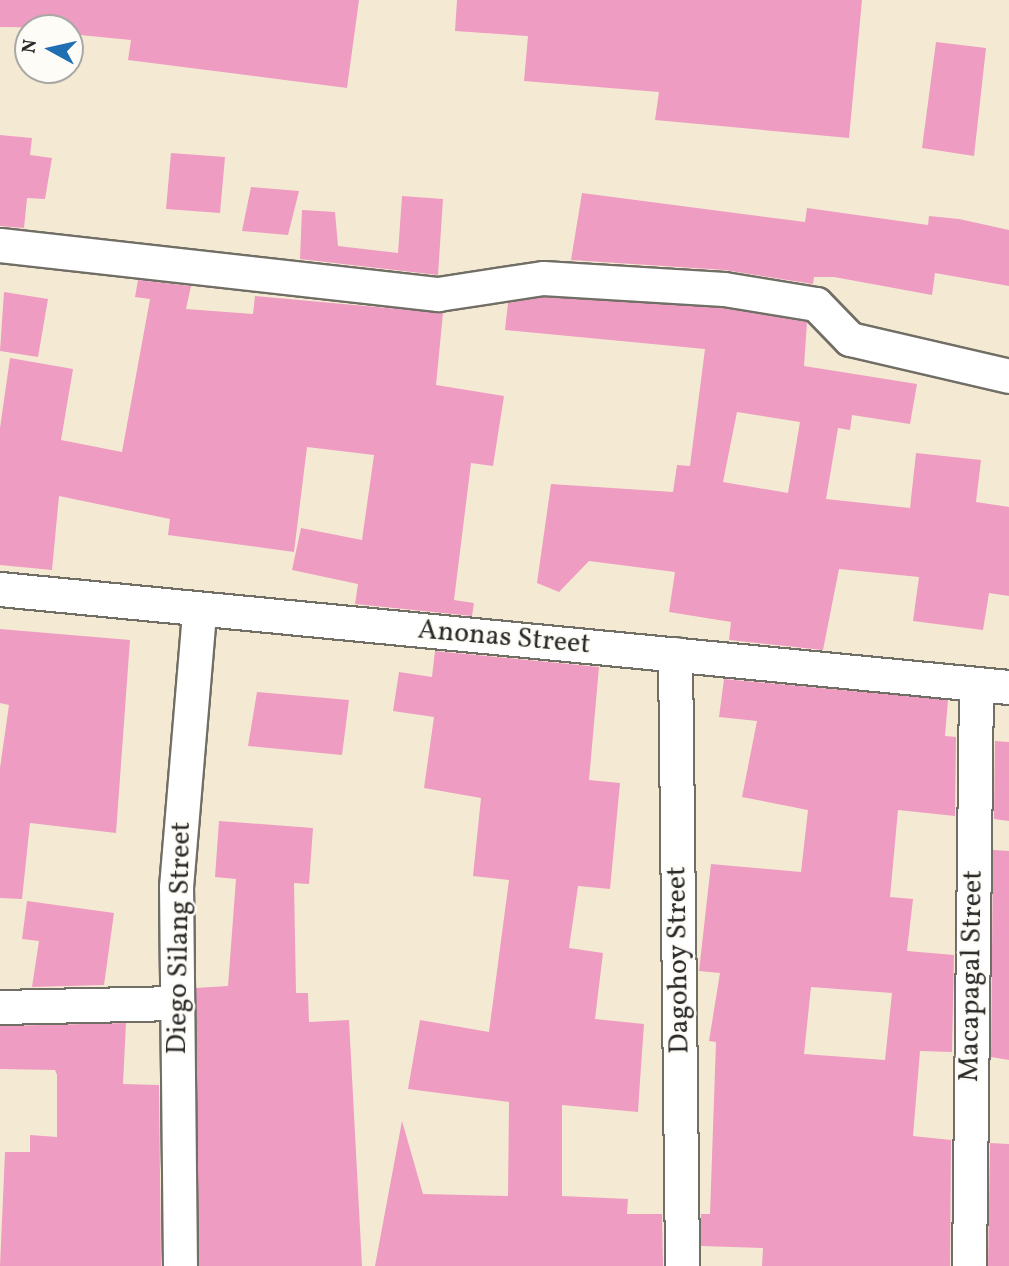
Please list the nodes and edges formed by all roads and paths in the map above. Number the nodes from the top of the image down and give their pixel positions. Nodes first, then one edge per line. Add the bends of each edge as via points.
1 (0, 245) edge
2 (1009, 376) edge
3 (0, 589) edge
4 (199, 611) junction
5 (675, 654) junction
6 (976, 685) junction
7 (1009, 687) edge
8 (177, 1003) junction
9 (0, 1007) edge
10 (180, 1266) edge
11 (682, 1266) edge
12 (969, 1266) edge

1 - 2 street via 438,294 542,278 724,289 816,304 850,339
3 - 4 street, Anonas Street
4 - 5 street, Anonas Street
4 - 8 street, Diego Silang Street via 176,887
5 - 6 street, Anonas Street
5 - 11 street, Dagohoy Street
6 - 7 street, Anonas Street
6 - 12 street, Macapagal Street
8 - 9 street
8 - 10 street, Diego Silang Street

